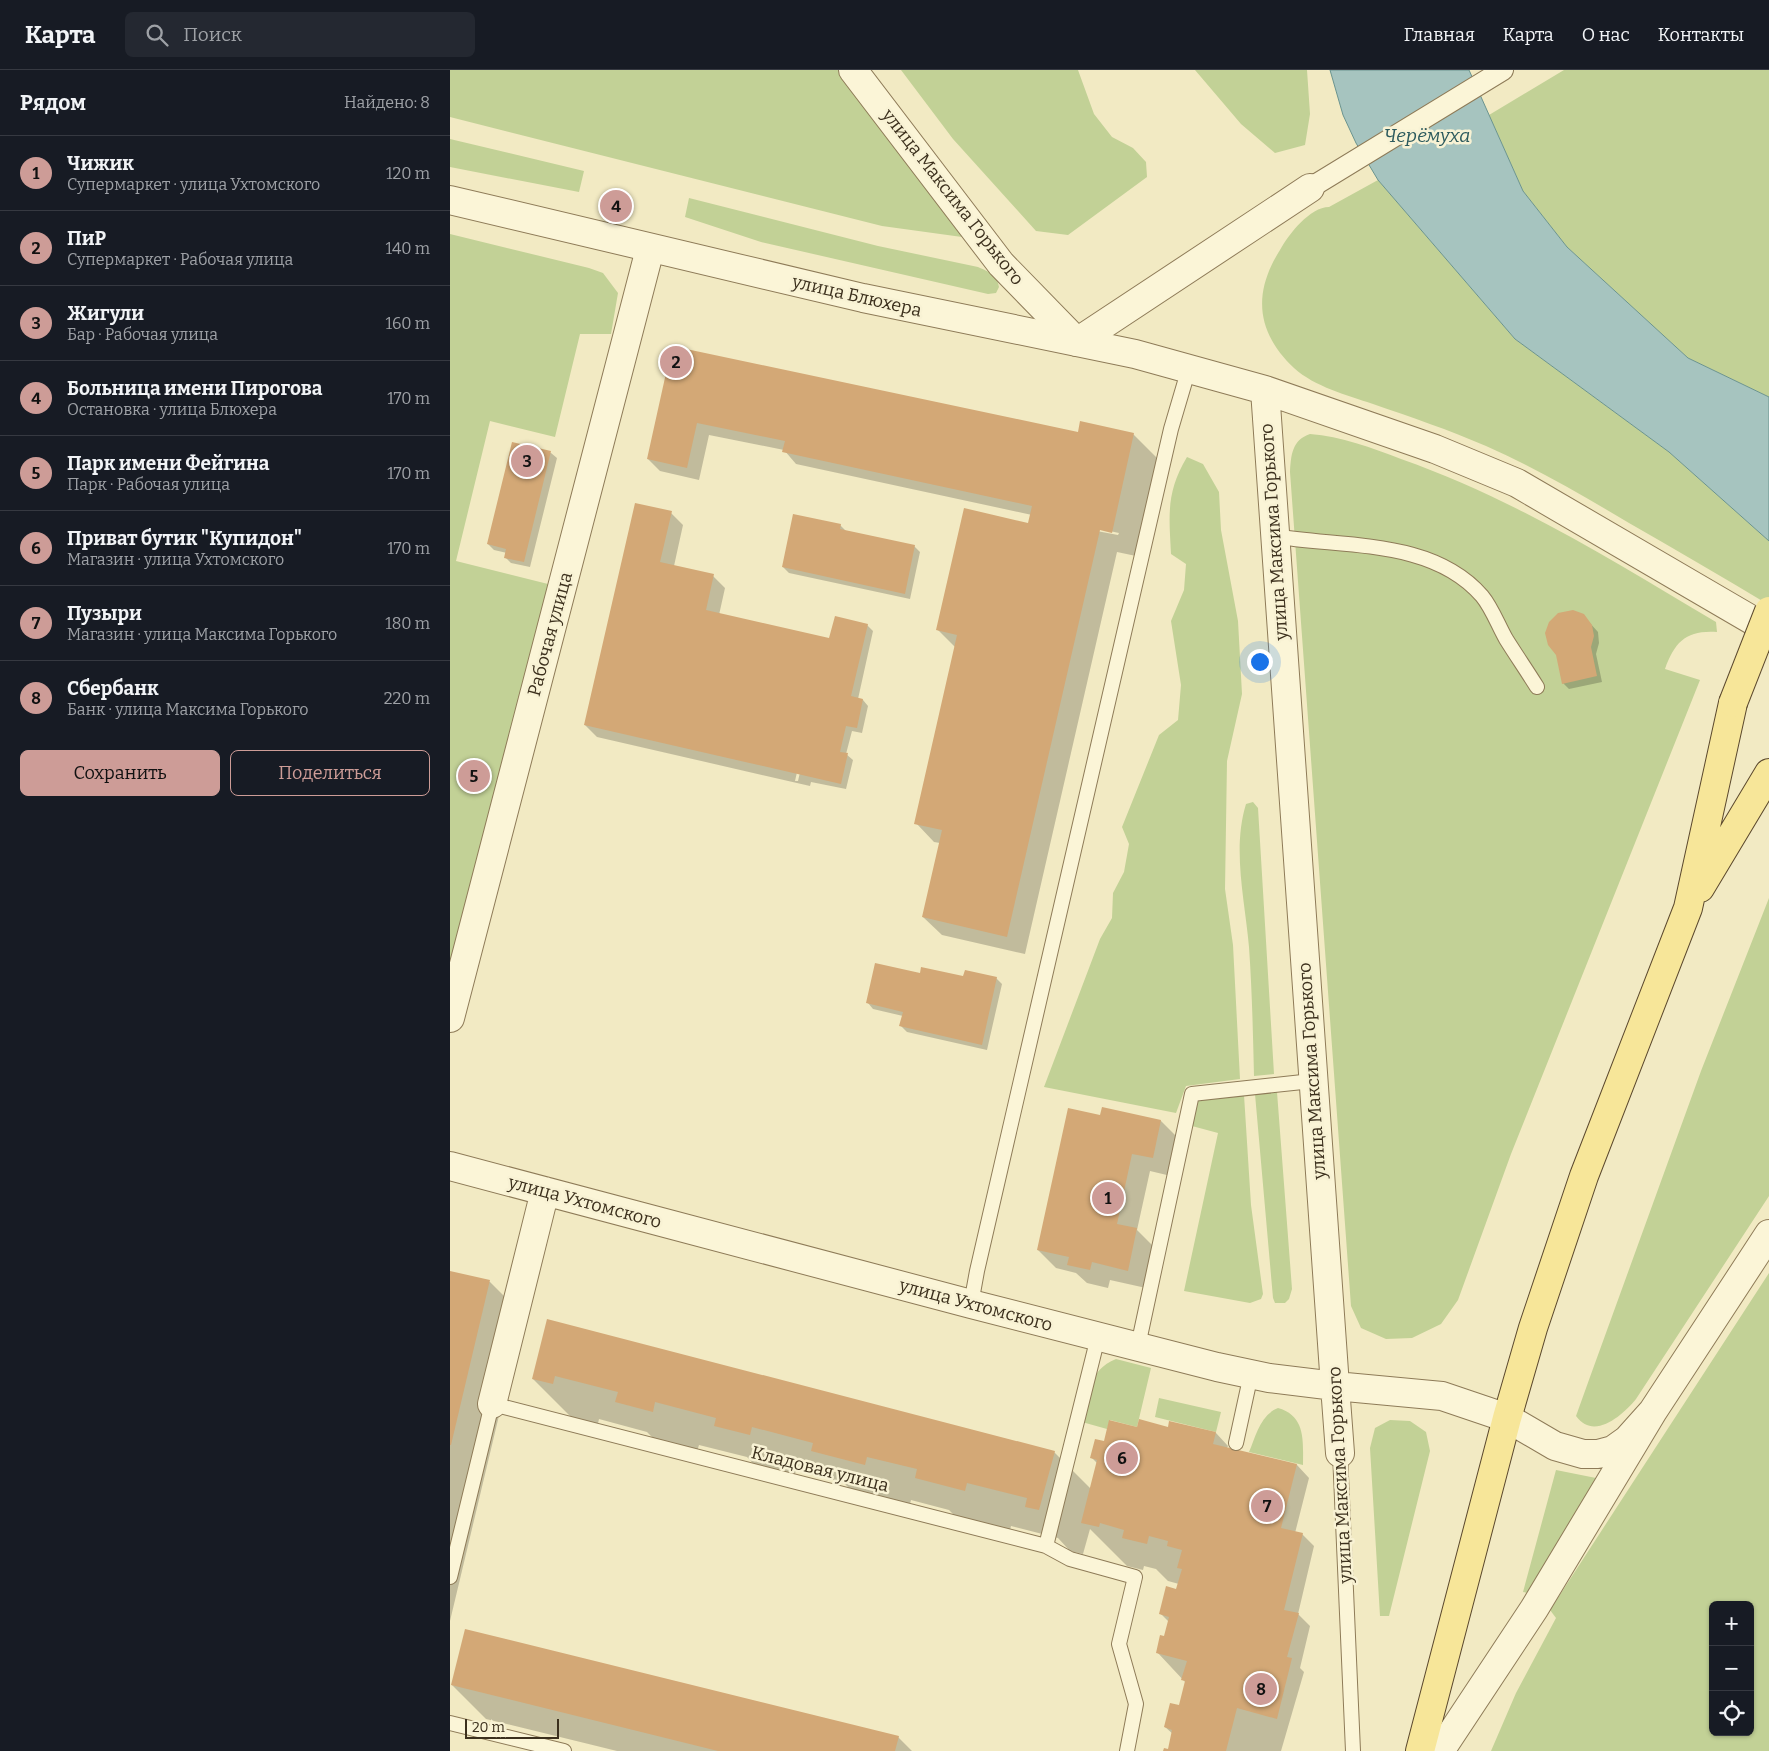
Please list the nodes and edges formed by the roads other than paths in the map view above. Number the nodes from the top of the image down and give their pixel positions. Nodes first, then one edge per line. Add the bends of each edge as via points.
1 (853, 70) edge
2 (1503, 70) edge
3 (1310, 188) joint
4 (450, 200) edge
5 (650, 249) junction
6 (1077, 342) junction
7 (1189, 368) junction
8 (1265, 390) junction
9 (1274, 536) junction
10 (1769, 611) edge
11 (1769, 630) edge
12 (1538, 686) dead end
13 (1769, 773) edge
14 (1688, 908) junction
15 (450, 1018) edge
16 (1312, 1081) junction
17 (450, 1166) edge
18 (545, 1191) junction
19 (1769, 1234) edge
20 (971, 1304) junction
21 (1098, 1337) junction
22 (1138, 1346) junction
23 (1251, 1374) junction
24 (1335, 1386) junction
25 (492, 1404) junction
26 (1653, 1411) junction
27 (1507, 1418) junction
28 (1236, 1443) dead end
29 (1340, 1453) joint
30 (1046, 1546) junction
31 (450, 1578) edge
32 (450, 1723) edge
33 (564, 1751) edge
34 (1127, 1751) edge
35 (1353, 1751) edge
36 (1420, 1751) edge
37 (1440, 1751) edge

1 - 6 street, улица Максима Горького via 1001,264
2 - 3 street
3 - 6 street
4 - 5 street, улица Блюхера
5 - 6 street, улица Блюхера via 863,298
5 - 15 street, Рабочая улица
6 - 7 street, улица Блюхера
7 - 8 street, улица Блюхера
7 - 20 lane via 1171,429
8 - 9 street, улица Максима Горького
8 - 11 street, улица Блюхера via 1436,449 1517,483
9 - 12 lane via 1382,548 1438,564 1472,586 1484,598
9 - 16 street, улица Максима Горького
10 - 14 main road, bridge via 1733,703
13 - 14 main road
14 - 27 main road via 1584,1176 1533,1328
16 - 22 lane via 1192,1094
16 - 24 street, улица Максима Горького
17 - 18 street, улица Ухтомского
18 - 20 street, улица Ухтомского
18 - 25 street
19 - 26 street
20 - 21 street, улица Ухтомского
21 - 22 street, улица Ухтомского
21 - 30 lane
22 - 23 street, улица Ухтомского
23 - 24 street, улица Ухтомского
23 - 28 lane
24 - 27 street, улица Ухтомского via 1442,1396
24 - 29 street, улица Максима Горького
25 - 30 lane, Кладовая улица
25 - 31 lane
26 - 27 street, улица Ухтомского via 1627,1440 1613,1450 1598,1454 1584,1454 1555,1446
26 - 37 street via 1534,1609
27 - 36 main road
29 - 35 lane, улица Максима Горького
30 - 34 lane, Кладовая улица via 1070,1559 1135,1577 1119,1644 1136,1704
32 - 33 lane

